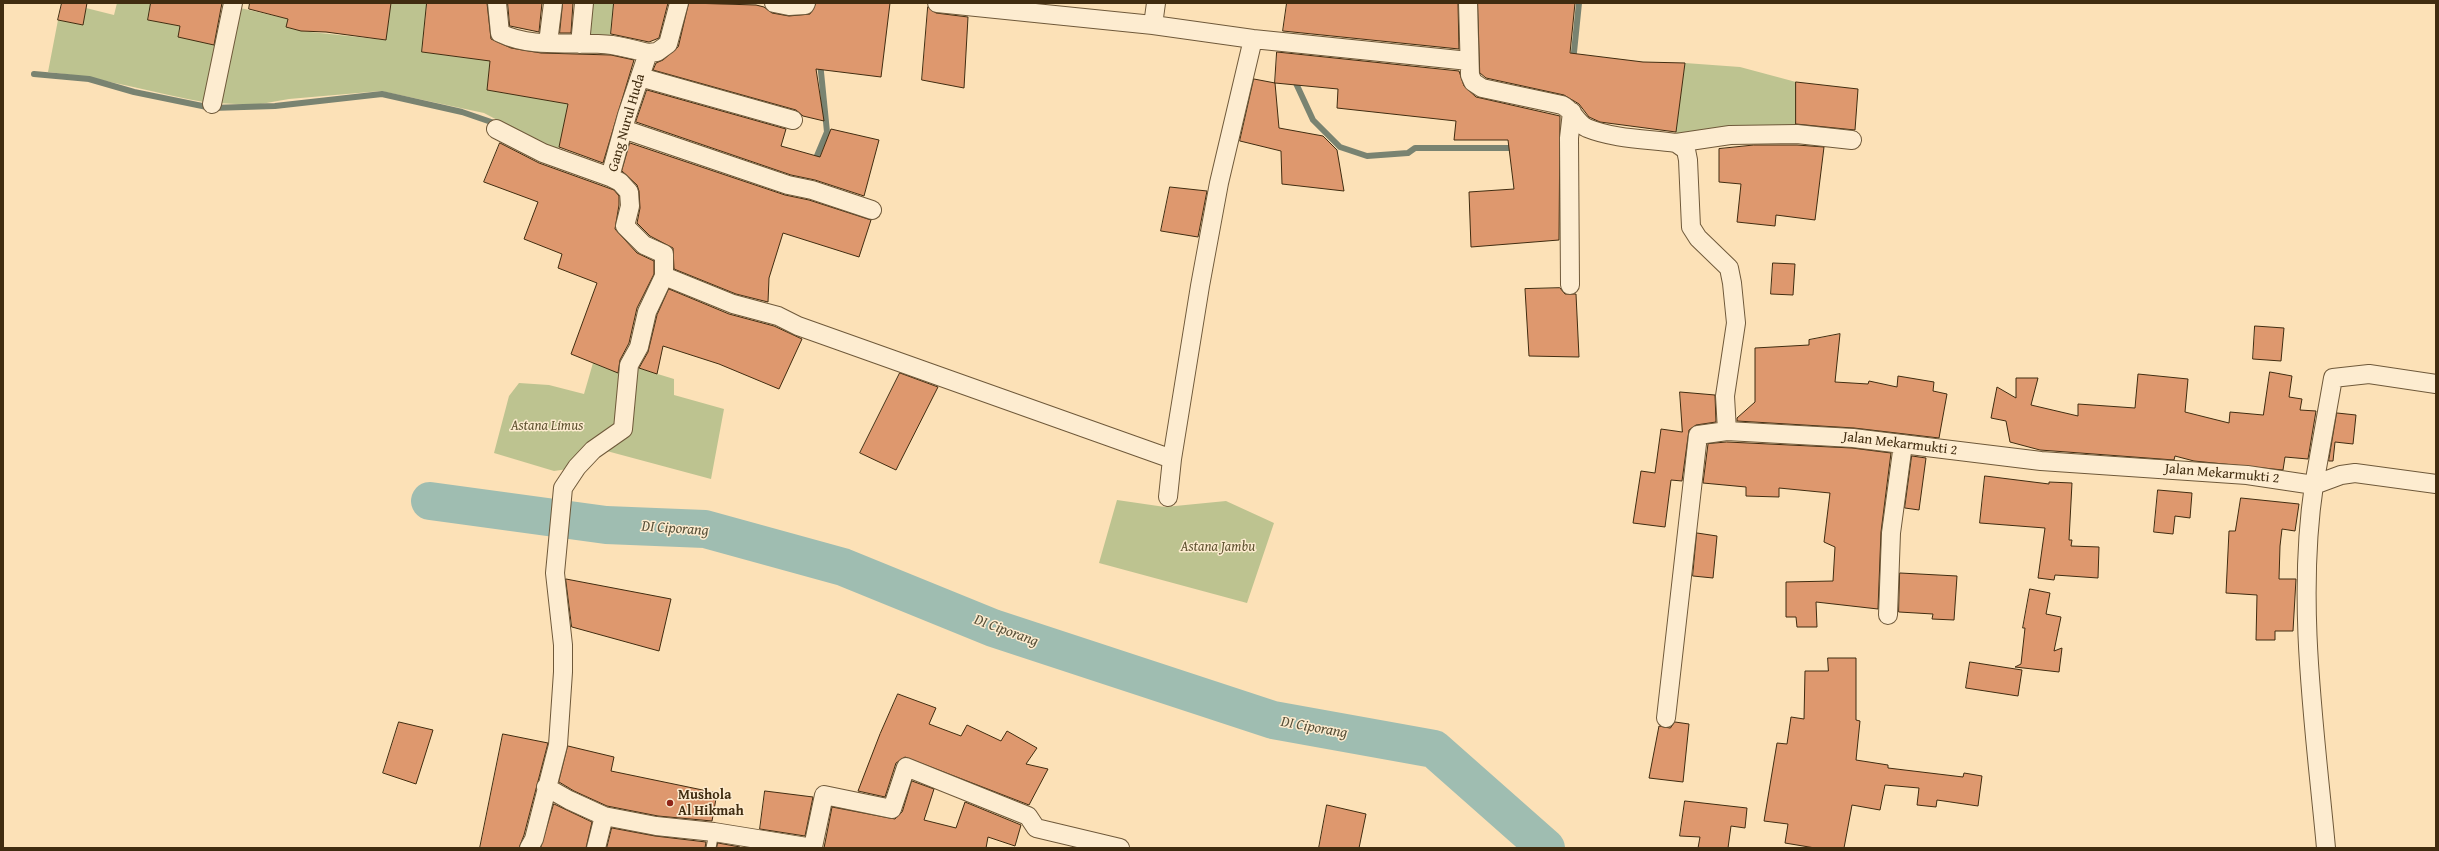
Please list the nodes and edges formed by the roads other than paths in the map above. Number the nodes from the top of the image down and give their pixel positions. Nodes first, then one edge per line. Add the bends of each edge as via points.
1 (233, 3) edge
2 (497, 3) edge
3 (553, 3) edge
4 (584, 3) edge
5 (679, 3) edge
6 (774, 3) edge
7 (806, 3) edge
8 (937, 3) edge
9 (1156, 3) edge
10 (1468, 3) edge
11 (1153, 25) junction
12 (1254, 39) junction
13 (548, 43) junction
14 (580, 44) junction
15 (648, 53) junction
16 (1469, 62) junction
17 (640, 77) junction
18 (212, 104) dead end
19 (1572, 112) junction
20 (793, 120) dead end
21 (496, 129) dead end
22 (623, 129) junction
23 (1852, 140) dead end
24 (1676, 143) junction
25 (610, 177) junction
26 (872, 210) dead end
27 (664, 276) junction
28 (1570, 285) dead end
29 (2436, 384) edge
30 (1727, 431) junction
31 (1903, 444) junction
32 (1172, 459) junction
33 (2436, 484) edge
34 (2314, 485) junction
35 (1168, 497) dead end
36 (1888, 615) dead end
37 (1666, 718) dead end
38 (546, 787) junction
39 (604, 816) junction
40 (712, 840) edge
41 (1113, 847) edge
42 (529, 848) edge
43 (596, 848) edge
44 (813, 848) edge
45 (2326, 848) edge

1 - 18 street
2 - 13 street via 500,33 518,41
3 - 13 street
4 - 14 street
5 - 15 street via 668,44 657,52
6 - 7 street via 789,6
8 - 11 street
9 - 11 street
10 - 16 street
11 - 12 street
12 - 16 street
12 - 32 street via 1219,184
13 - 14 street
14 - 15 street via 612,45
15 - 17 street, Gang Nurul Huda
16 - 19 street via 1473,82 1482,88 1562,105
17 - 20 street
17 - 22 street, Gang Nurul Huda
19 - 24 street via 1585,127 1605,133
19 - 28 street
21 - 25 street via 543,153
22 - 25 street, Gang Nurul Huda
22 - 26 street via 788,185 812,190
23 - 24 street via 1797,134 1737,135
24 - 30 street via 1686,150 1688,160 1691,227 1698,238 1729,268 1732,282 1736,323 1725,396
25 - 27 street, Gang Nurul Huda via 620,182 629,192 630,206 625,226 644,245 664,254
27 - 32 street via 733,304 778,316 805,328
27 - 38 street via 647,312 640,347 629,365 623,429 588,455 577,466 563,488 554,573 563,645 563,672 558,745
29 - 34 street via 2369,374 2333,378
30 - 31 street, Jalan Mekarmukti 2 via 1852,438
30 - 37 street, Jalan Mekarmukti 2 via 1698,435
31 - 34 street, Jalan Mekarmukti 2 via 2041,461 2247,474
31 - 36 street via 1891,533
32 - 35 street
33 - 34 street via 2354,473
34 - 45 street via 2309,517 2307,587 2312,686
38 - 39 street
38 - 42 street via 534,839
39 - 40 street
39 - 43 street
40 - 44 street
41 - 44 street via 1036,828 1028,816 906,767 892,809 824,795

